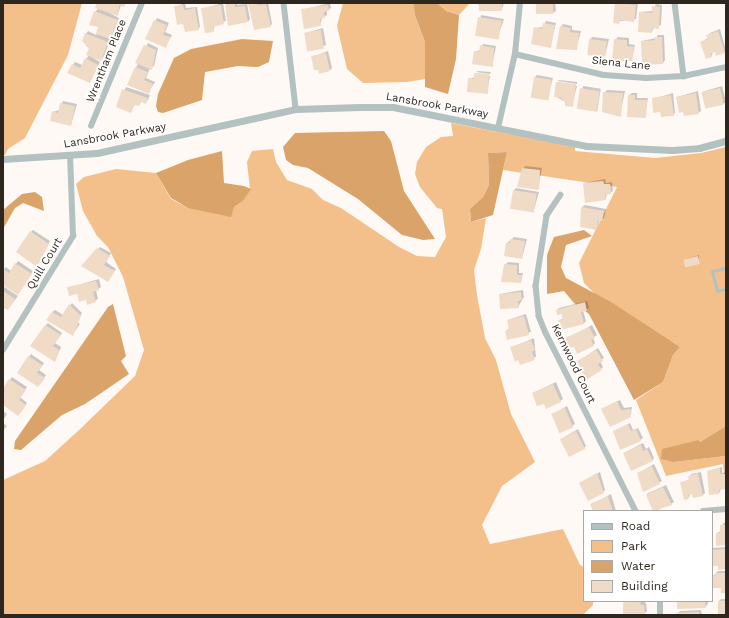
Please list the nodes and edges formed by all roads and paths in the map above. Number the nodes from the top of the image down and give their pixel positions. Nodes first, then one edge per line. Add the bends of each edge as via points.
1 (142, 3) edge
2 (284, 3) edge
3 (520, 3) edge
4 (675, 3) edge
5 (515, 54) junction
6 (726, 67) edge
7 (684, 76) junction
8 (296, 109) junction
9 (91, 126) dead end
10 (498, 128) junction
11 (726, 141) edge
12 (70, 156) junction
13 (3, 159) edge
14 (561, 195) dead end
15 (726, 268) edge
16 (726, 289) edge
17 (3, 350) edge
18 (726, 509) edge
19 (635, 510) edge
20 (713, 510) edge
21 (660, 602) edge
22 (660, 615) edge

1 - 9 street, Wrentham Place
2 - 8 street
3 - 5 street
4 - 7 street
5 - 7 street, Siena Lane via 604,75 646,78
5 - 10 street
6 - 7 street, Siena Lane
8 - 10 street, Lansbrook Parkway via 393,107
8 - 12 street, Lansbrook Parkway via 164,140
10 - 11 street, Lansbrook Parkway via 586,146 633,150 699,148
12 - 13 street, Lansbrook Parkway
12 - 17 street, Quill Court via 73,236
14 - 19 street, Kernwood Court via 547,216 536,286 540,316 546,333
15 - 16 lane via 712,272 717,291
18 - 20 street
21 - 22 street

